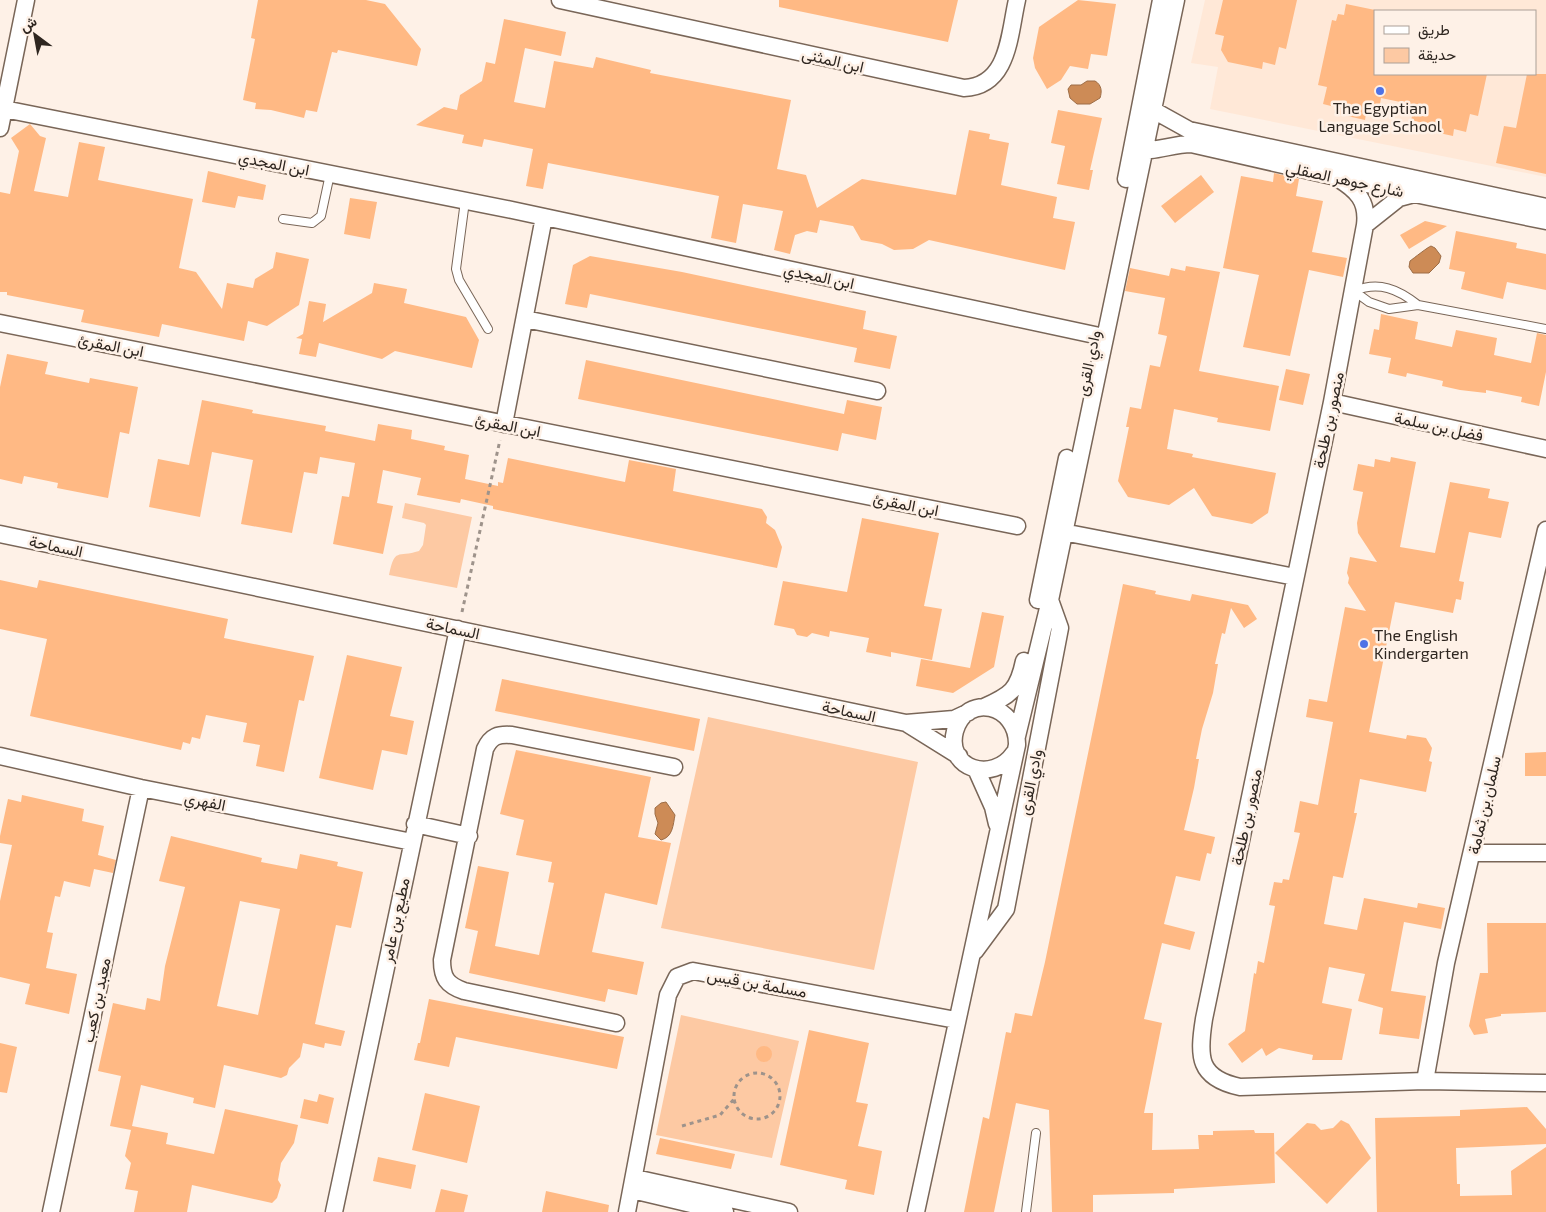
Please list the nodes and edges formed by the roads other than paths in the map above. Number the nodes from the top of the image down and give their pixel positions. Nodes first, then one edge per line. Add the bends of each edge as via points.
1 (26, 0) edge
2 (560, 0) edge
3 (1017, 0) edge
4 (1161, 0) edge
5 (1176, 0) edge
6 (591, 3) edge
7 (4, 109) junction
8 (1147, 109) junction
9 (0, 128) edge
10 (1138, 150) junction
11 (330, 174) junction
12 (1337, 178) junction
13 (1414, 194) junction
14 (465, 201) junction
15 (1546, 206) edge
16 (544, 217) junction
17 (282, 219) dead end
18 (1546, 221) edge
19 (1365, 225) junction
20 (1354, 291) junction
21 (1418, 305) junction
22 (525, 319) junction
23 (0, 322) edge
24 (488, 329) dead end
25 (1546, 329) edge
26 (1099, 336) junction
27 (877, 391) dead end
28 (1332, 402) junction
29 (504, 424) junction
30 (1546, 449) edge
31 (1017, 526) dead end
32 (1546, 530) edge
33 (1063, 532) junction
34 (0, 534) edge
35 (1295, 577) junction
36 (1050, 600) junction
37 (458, 630) junction
38 (976, 710) junction
39 (906, 723) junction
40 (1017, 736) junction
41 (1014, 753) junction
42 (0, 756) edge
43 (958, 756) junction
44 (674, 767) dead end
45 (976, 769) junction
46 (141, 788) junction
47 (415, 824) junction
48 (998, 831) junction
49 (469, 836) junction
50 (412, 842) junction
51 (1473, 853) junction
52 (1546, 853) edge
53 (972, 955) junction
54 (956, 1020) junction
55 (616, 1023) dead end
56 (1425, 1081) junction
57 (1546, 1083) edge
58 (1036, 1133) dead end
59 (633, 1184) junction
60 (51, 1212) edge
61 (334, 1212) edge
62 (627, 1212) edge
63 (725, 1212) edge
64 (789, 1212) edge
65 (916, 1212) edge
66 (1026, 1212) edge

1 - 7 street
2 - 6 street, ابن المثنى
3 - 6 street, ابن المثنى via 1007,46 996,74 978,88 964,88
4 - 8 street, وادي القرى
5 - 8 street, وادي القرى
7 - 9 street
7 - 11 street, ابن المجدي
8 - 10 street, وادي القرى
8 - 15 street, شارع جوهر الصقلي via 1189,130
10 - 12 street, شارع جوهر الصقلي via 1191,144
10 - 26 street, وادي القرى
11 - 14 street, ابن المجدي
11 - 17 lane via 321,216 312,223
12 - 13 street, شارع جوهر الصقلي
12 - 19 street, منصور بن طلحة via 1352,187 1361,198 1367,211
13 - 18 street, شارع جوهر الصقلي
13 - 19 street via 1399,198
14 - 16 street, ابن المجدي
14 - 24 lane via 456,269 459,280
16 - 22 street
16 - 26 street, ابن المجدي
19 - 20 street, منصور بن طلحة
20 - 21 lane via 1369,302 1389,309
20 - 21 lane via 1382,286 1402,292
20 - 28 street, منصور بن طلحة
21 - 25 lane
22 - 27 street
22 - 29 street
23 - 29 street, ابن المقرئ
26 - 33 street, وادي القرى
26 - 38 street, وادي القرى via 1020,681 1004,698
28 - 30 street, فضل بن سلمة
28 - 35 street, منصور بن طلحة
29 - 31 street, ابن المقرئ
32 - 51 street, سلمان بن ثمامة
33 - 35 street
33 - 36 street, وادي القرى
34 - 37 street, السماحة
35 - 56 street, منصور بن طلحة via 1204,1019 1201,1038 1203,1064 1216,1080 1240,1087
36 - 40 street, وادي القرى
36 - 53 street, وادي القرى via 1060,628 1006,908
37 - 39 street, السماحة
37 - 47 street, مطيع بن عامر
38 - 39 street, السماحة via 954,719
38 - 40 street via 992,708 1006,715 1016,728
38 - 43 street via 962,717 955,732
39 - 43 street, السماحة
40 - 41 street
41 - 45 street via 994,770
41 - 48 street, وادي القرى
42 - 46 street, الفهري
43 - 45 street
44 - 49 street via 500,734 489,741 485,749
45 - 48 street, وادي القرى via 993,807
46 - 50 street, الفهري
46 - 60 street, معبد بن كعب
47 - 49 street
47 - 50 street, مطيع بن عامر
48 - 53 street, وادي القرى
49 - 55 street via 442,960 442,974 446,982 464,990
50 - 61 street, مطيع بن عامر
51 - 52 street
51 - 56 street, سلمان بن ثمامة via 1446,963
53 - 54 street, وادي القرى
54 - 59 street, مسلمة بن قيس via 692,971 677,977 668,995
54 - 65 street, وادي القرى
56 - 57 street, منصور بن طلحة
58 - 66 lane
59 - 62 street, مسلمة بن قيس
59 - 63 street
59 - 64 street

